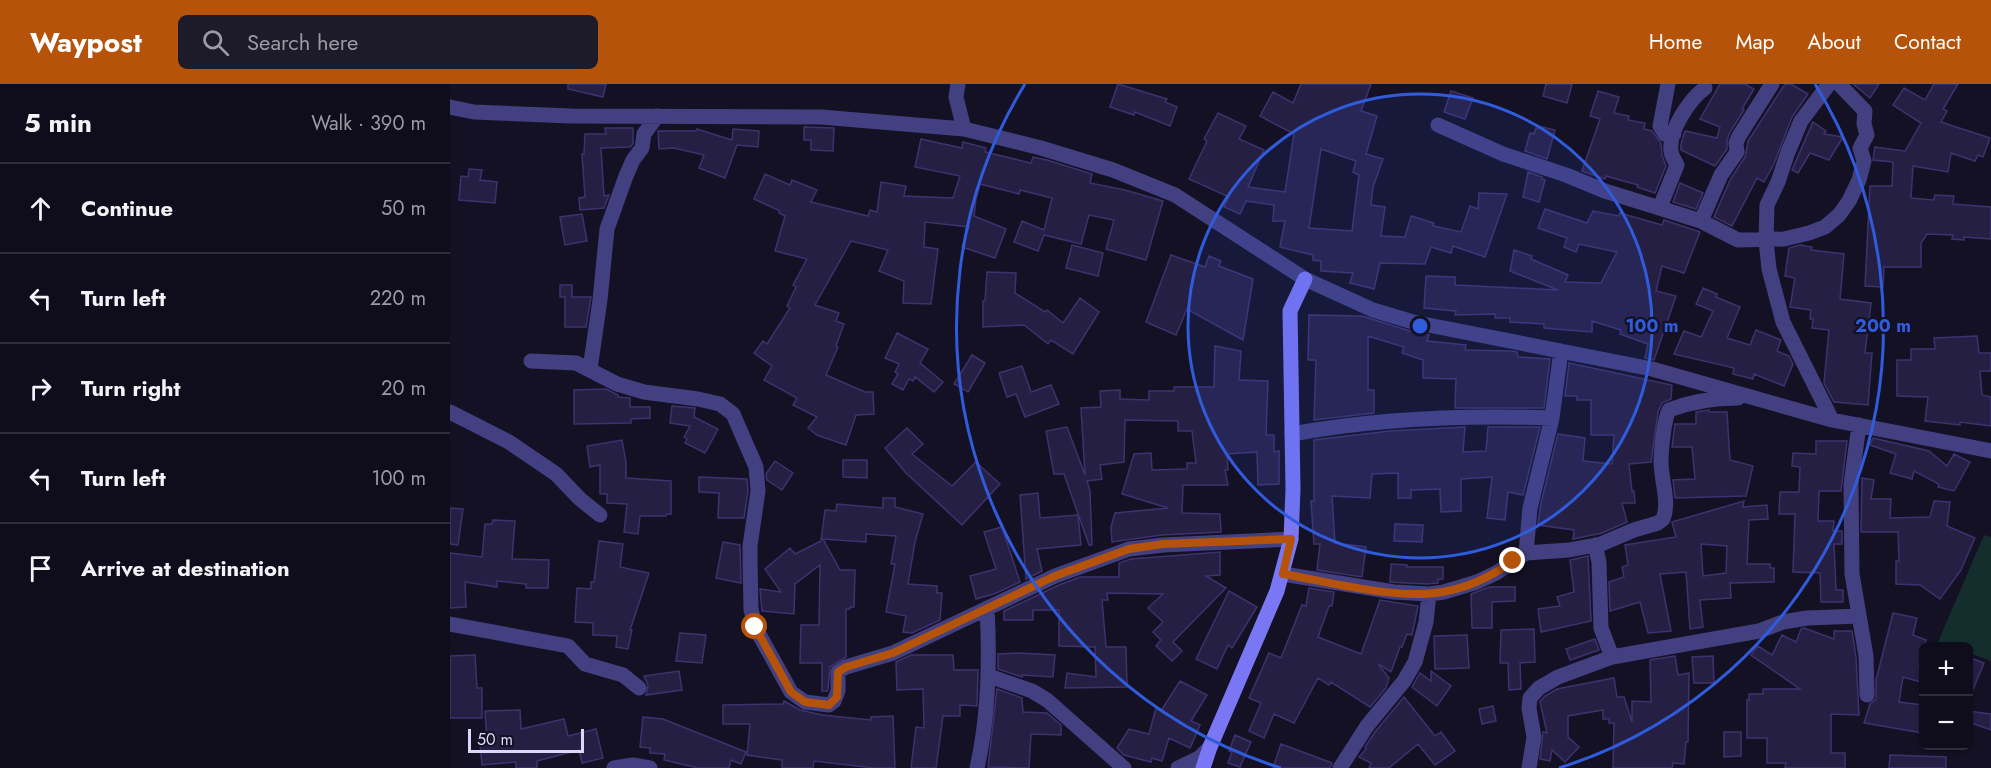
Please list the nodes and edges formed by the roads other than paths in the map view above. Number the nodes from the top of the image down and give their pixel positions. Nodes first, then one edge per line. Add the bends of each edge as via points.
1 (958, 84) edge
2 (1668, 84) edge
3 (1772, 84) edge
4 (1829, 84) edge
5 (1839, 84) edge
6 (1705, 88) dead end
7 (450, 108) edge
8 (657, 116) junction
9 (1438, 125) dead end
10 (964, 129) junction
11 (1674, 134) junction
12 (1660, 207) junction
13 (1701, 221) junction
14 (1766, 240) junction
15 (1305, 279) junction
16 (1561, 351) junction
17 (531, 361) dead end
18 (590, 369) junction
19 (1751, 398) junction
20 (450, 412) edge
21 (1552, 418) junction
22 (1832, 420) junction
23 (1859, 425) junction
24 (1292, 434) junction
25 (1991, 451) edge
26 (600, 514) dead end
27 (1291, 539) junction
28 (1595, 545) junction
29 (1526, 553) junction
30 (1283, 574) junction
31 (1429, 594) junction
32 (987, 608) junction
33 (1859, 616) junction
34 (450, 624) edge
35 (1612, 657) junction
36 (989, 676) junction
37 (639, 688) dead end
38 (1867, 694) dead end
39 (1210, 747) junction
40 (614, 768) edge
41 (650, 768) edge
42 (978, 768) edge
43 (1124, 768) edge
44 (1178, 768) edge
45 (1203, 768) edge
46 (1340, 768) edge
47 (1529, 768) edge

1 - 10 street via 956,97
2 - 11 street via 1660,126 1665,134
3 - 13 street via 1739,136 1737,152 1721,175
4 - 14 street via 1801,121 1788,152 1767,205
5 - 14 street via 1865,111 1867,135 1860,148 1864,161 1860,180 1850,201 1825,227
6 - 11 street via 1695,96
7 - 8 street via 560,116
8 - 10 street via 821,117
8 - 18 street via 644,134 642,148 626,176 604,239 602,289
9 - 12 street via 1503,154
10 - 15 street via 1113,170 1175,195
11 - 12 street via 1671,151 1677,165
12 - 13 street
13 - 14 street via 1738,240
14 - 22 street via 1783,322
15 - 16 street via 1373,310 1413,322
15 - 24 street via 1290,310
16 - 19 street via 1652,369
16 - 21 street
17 - 18 street via 576,363
18 - 32 street via 617,384 720,404 733,414 756,467 758,491 750,546 752,617 791,692 805,702 829,705 838,691 838,672 846,667 893,653
19 - 22 street
19 - 28 street via 1709,400 1669,410 1661,461 1666,506 1663,519
20 - 26 street via 509,442 556,474 580,500
21 - 24 street via 1421,417
21 - 29 street via 1530,508
22 - 23 street
23 - 25 street
23 - 33 street via 1851,484 1852,574
24 - 27 street
27 - 30 street
27 - 32 street via 1141,547 1055,576
28 - 29 street
28 - 35 street via 1601,628
29 - 31 street via 1477,582
30 - 31 street
30 - 39 street
31 - 46 street via 1415,662
32 - 36 street
33 - 35 street via 1807,618 1759,631
33 - 38 street
34 - 37 street via 568,646 585,664 623,675
35 - 47 street via 1558,677 1533,694 1529,708 1534,737
36 - 42 street
36 - 43 street via 1047,700
39 - 44 street via 1199,758
39 - 45 street
40 - 41 street

